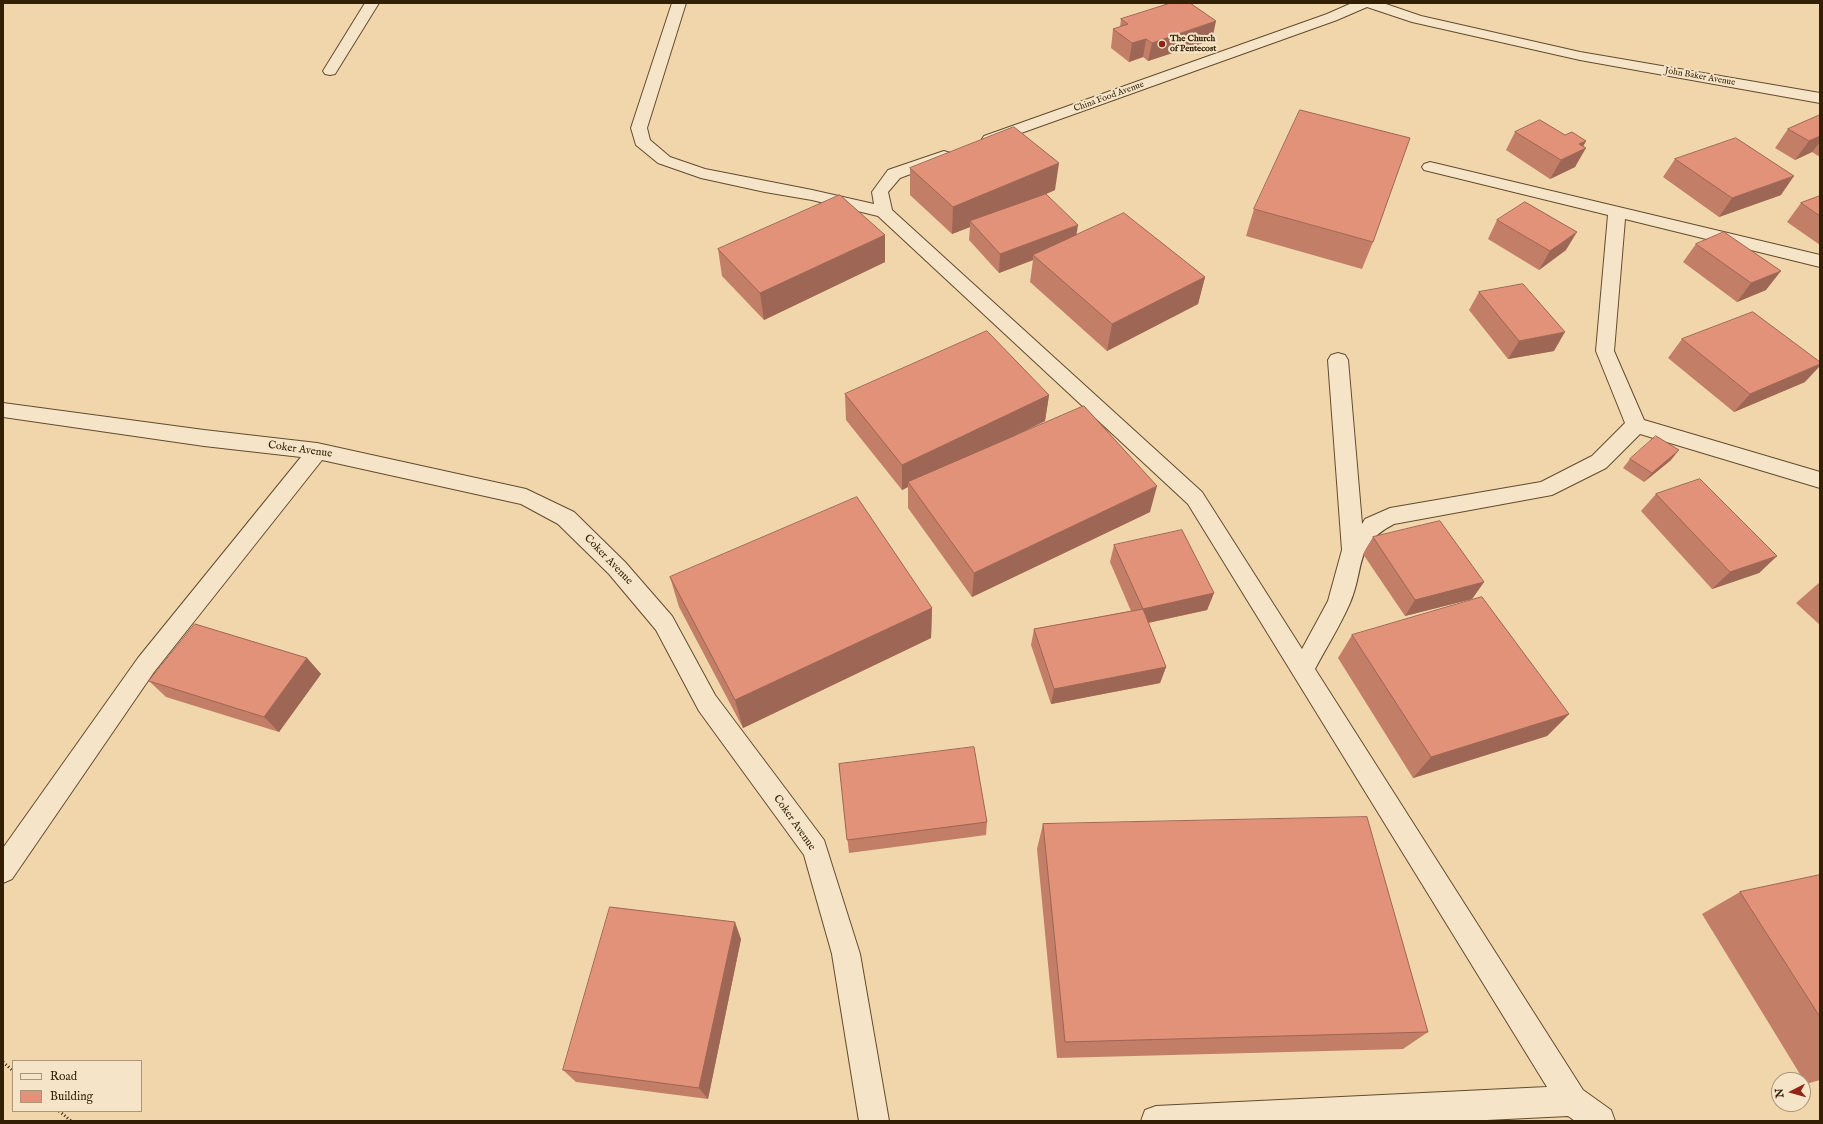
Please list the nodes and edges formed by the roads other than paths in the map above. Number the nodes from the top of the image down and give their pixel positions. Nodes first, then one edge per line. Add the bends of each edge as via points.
1 (372, 3) edge
2 (679, 3) edge
3 (1364, 3) edge
4 (1369, 3) edge
5 (330, 71) dead end
6 (1820, 98) edge
7 (976, 144) edge
8 (961, 150) edge
9 (1430, 167) dead end
10 (884, 212) junction
11 (1617, 212) junction
12 (1820, 261) edge
13 (1338, 360) dead end
14 (3, 410) edge
15 (1636, 425) junction
16 (317, 451) junction
17 (1820, 480) edge
18 (1353, 550) junction
19 (1302, 671) junction
20 (3, 870) edge
21 (1572, 1101) junction
22 (874, 1121) edge
23 (1156, 1121) edge
24 (1600, 1121) edge

1 - 5 street
2 - 10 street via 639,128 642,142 664,160 701,173
3 - 7 street, China Food Avenue via 1332,17
4 - 6 street, John Baker Avenue via 1417,19 1580,56
8 - 10 street via 894,174 880,192
9 - 11 street
10 - 19 street via 1195,498
11 - 12 street
11 - 15 street via 1605,351
13 - 18 street
14 - 16 street, Coker Avenue
15 - 17 street
15 - 18 street via 1599,462 1545,489 1390,516 1373,525
16 - 20 street via 146,665
16 - 22 street, Coker Avenue via 526,497 566,518 617,568 664,623 707,703 815,850 846,954
18 - 19 street via 1340,602
19 - 21 street
21 - 23 street
21 - 24 street

